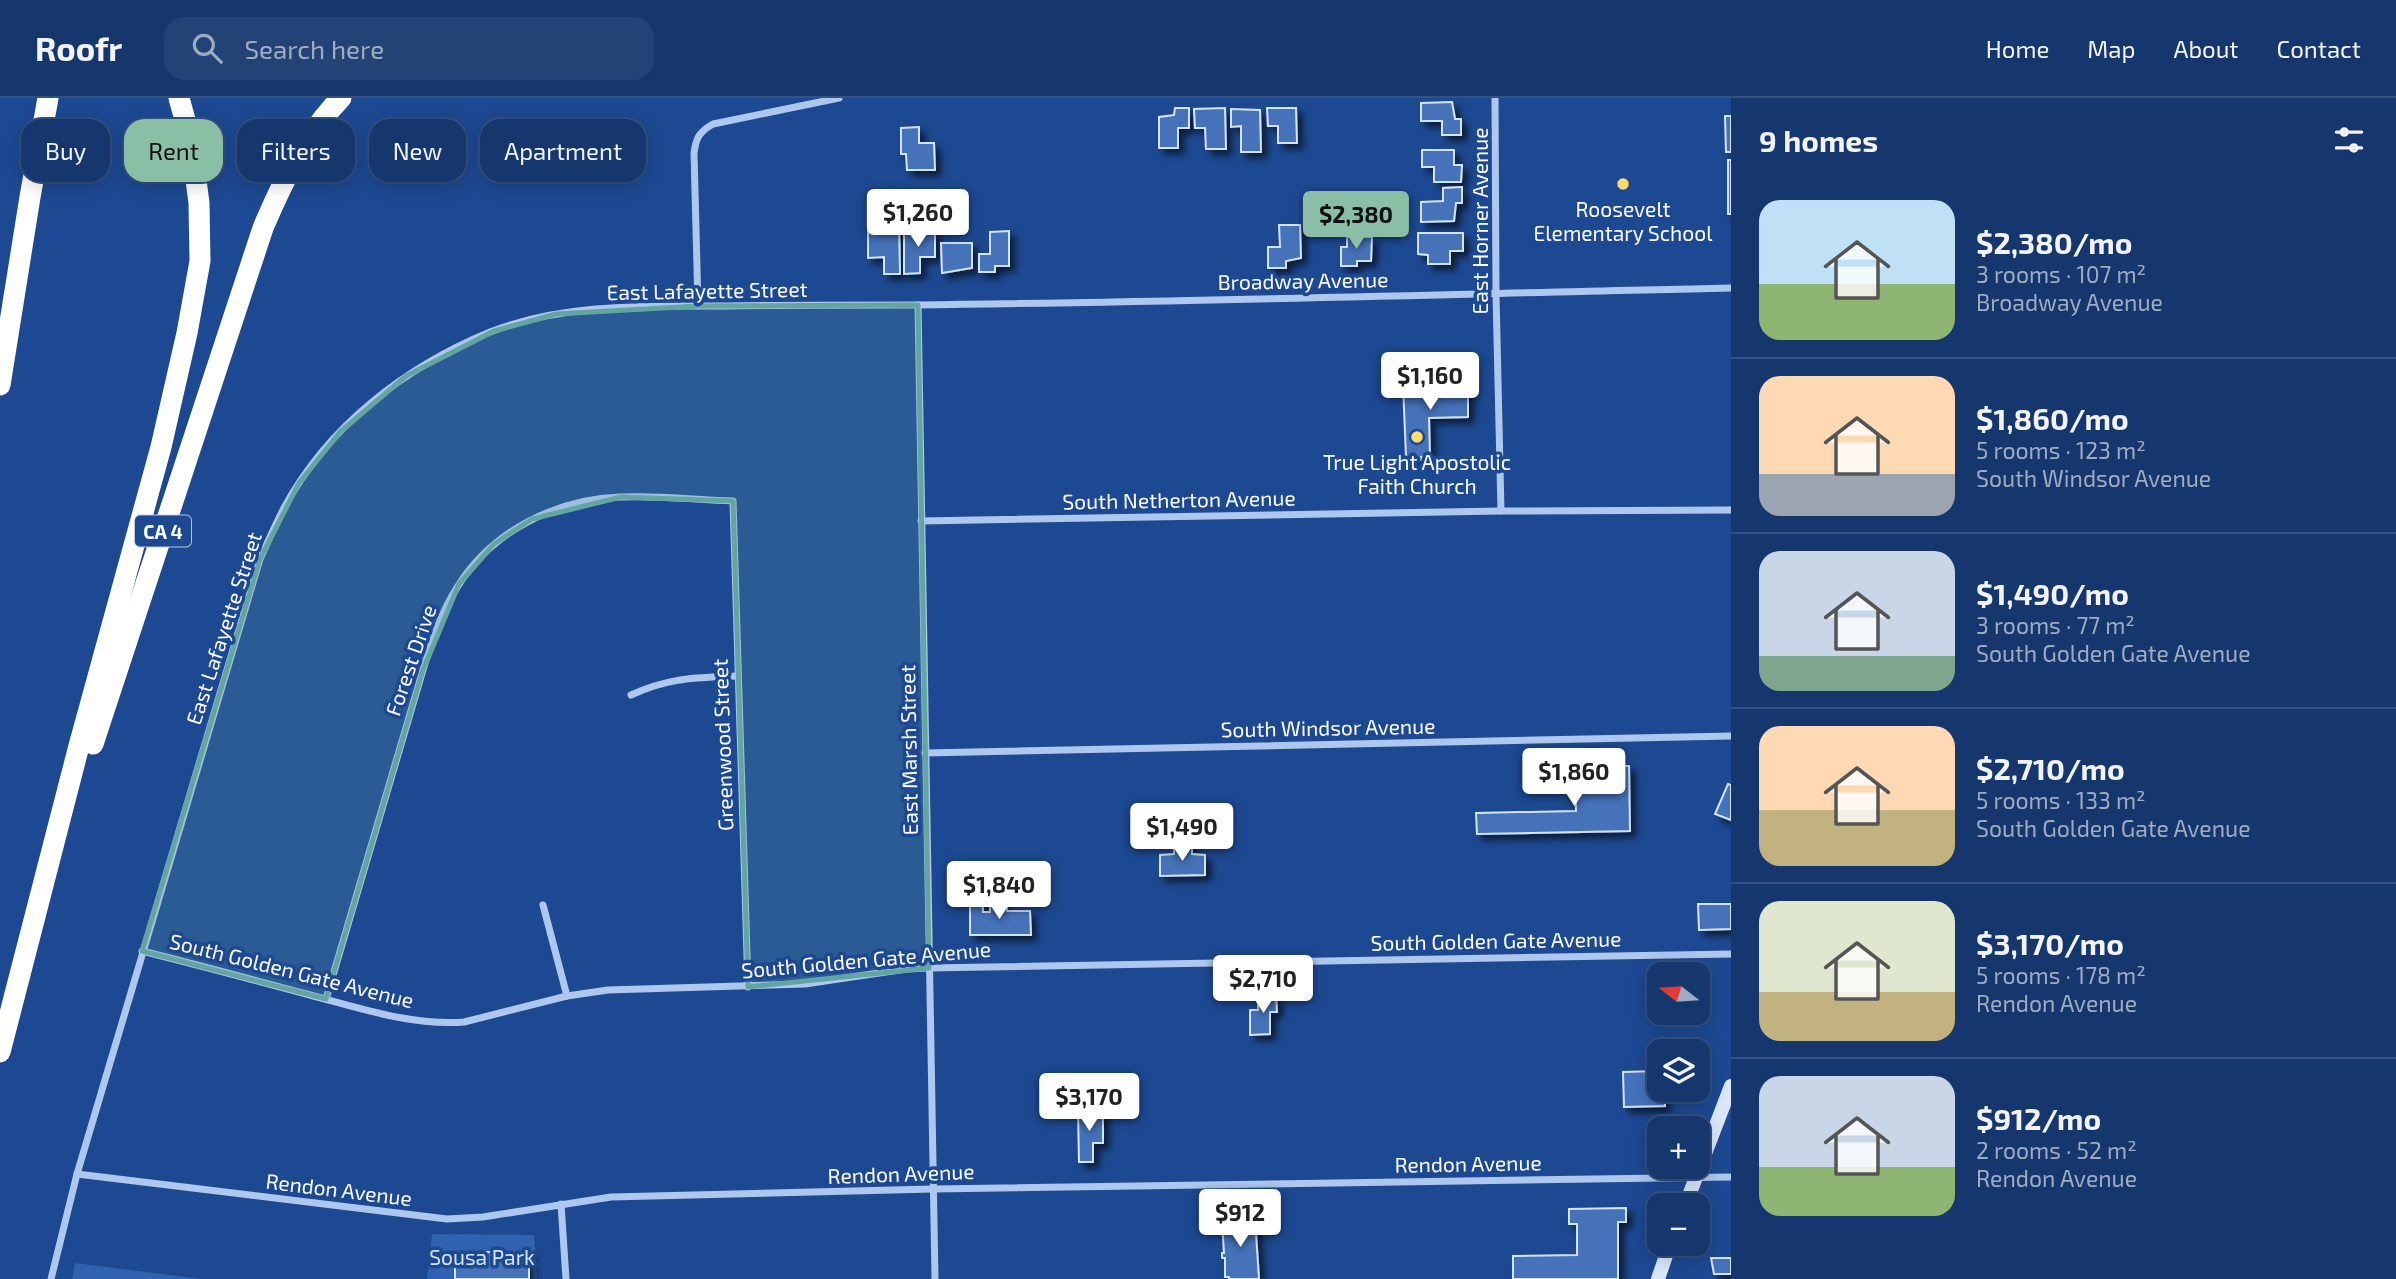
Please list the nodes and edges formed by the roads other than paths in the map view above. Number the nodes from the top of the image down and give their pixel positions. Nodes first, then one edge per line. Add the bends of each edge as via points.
1 (48, 98) edge
2 (179, 98) edge
3 (341, 98) edge
4 (839, 98) edge
5 (1495, 98) edge
6 (1731, 288) edge
7 (1496, 294) junction
8 (918, 305) junction
9 (698, 306) junction
10 (0, 385) edge
11 (733, 501) joint
12 (1731, 510) edge
13 (1501, 511) junction
14 (921, 521) junction
15 (737, 676) junction
16 (631, 695) dead end
17 (1731, 736) edge
18 (925, 753) junction
19 (543, 905) dead end
20 (142, 951) junction
21 (1731, 954) edge
22 (929, 968) junction
23 (20, 980) junction
24 (748, 987) junction
25 (567, 996) junction
26 (326, 999) junction
27 (0, 1052) edge
28 (1731, 1086) edge
29 (1710, 1141) edge
30 (76, 1174) junction
31 (1731, 1177) edge
32 (1710, 1178) edge
33 (1647, 1179) edge
34 (933, 1189) junction
35 (561, 1204) junction
36 (1667, 1256) edge
37 (51, 1279) edge
38 (566, 1279) edge
39 (935, 1279) edge
40 (1658, 1279) edge

1 - 10 highway
2 - 23 highway via 191,142 199,203 200,261 161,447
3 - 23 highway, CA 4 via 286,174 263,228
4 - 9 street via 701,130 694,153
5 - 7 street, East Horner Avenue
6 - 7 street, Broadway Avenue
7 - 8 street, Broadway Avenue
7 - 13 street, East Horner Avenue
8 - 9 street, East Lafayette Street
8 - 14 street, East Marsh Street
9 - 20 street, East Lafayette Street via 569,313 494,331 406,376 379,395 332,441 299,483 260,559
11 - 15 street, Greenwood Street
11 - 26 street, Forest Drive via 621,497 576,503 532,519 477,560 458,584 434,633
12 - 13 street, South Netherton Avenue
13 - 14 street, South Netherton Avenue
14 - 18 street, East Marsh Street
15 - 16 street via 678,679
15 - 24 street, Greenwood Street
17 - 18 street, South Windsor Avenue
18 - 22 street, East Marsh Street
19 - 25 street
20 - 26 street, South Golden Gate Avenue
20 - 30 street, East Lafayette Street
21 - 22 street, South Golden Gate Avenue
22 - 24 street, South Golden Gate Avenue
22 - 34 street, East Marsh Street
23 - 27 highway, CA 4
24 - 25 street, South Golden Gate Avenue via 608,990
25 - 26 street, South Golden Gate Avenue via 447,1023
28 - 29 main road
30 - 35 street, Rendon Avenue via 447,1219
30 - 37 street, East Lafayette Street
31 - 32 street, Rendon Avenue
33 - 34 street, Rendon Avenue
34 - 35 street, Rendon Avenue via 611,1197
34 - 39 street, East Marsh Street
35 - 38 street
36 - 40 main road

